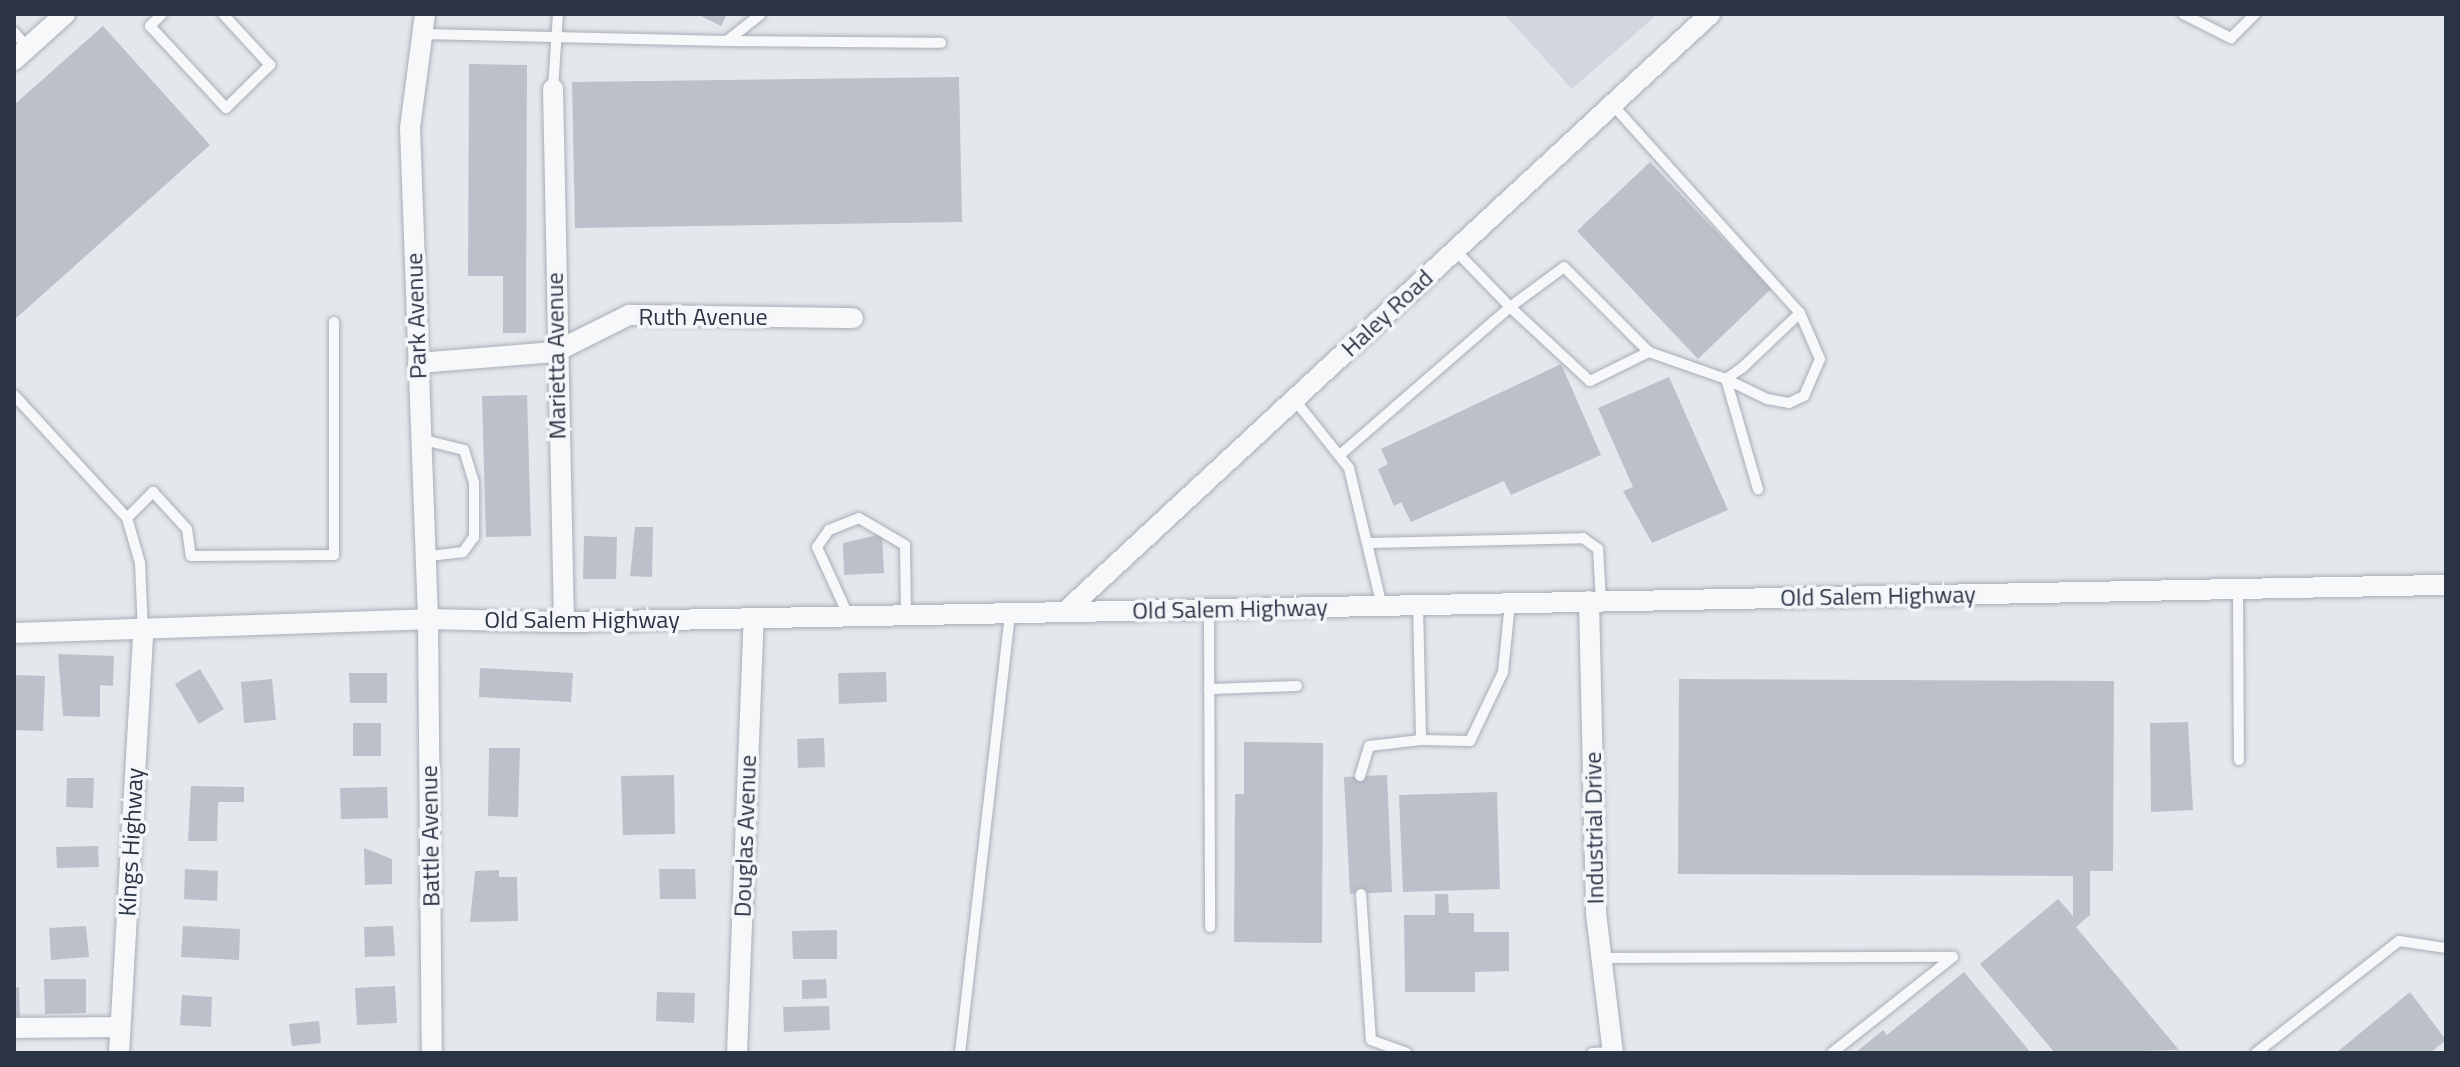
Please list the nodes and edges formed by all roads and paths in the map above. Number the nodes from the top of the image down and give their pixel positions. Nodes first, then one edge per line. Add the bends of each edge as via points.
1 (65, 14) edge
2 (162, 14) edge
3 (223, 14) edge
4 (558, 14) edge
5 (761, 14) edge
6 (1710, 14) edge
7 (2183, 14) edge
8 (2255, 14) edge
9 (424, 24) edge
10 (555, 36) junction
11 (727, 41) junction
12 (941, 43) dead end
13 (19, 47) edge
14 (553, 89) joint
15 (1612, 104) junction
16 (1455, 250) junction
17 (1510, 307) junction
18 (1800, 313) junction
19 (853, 318) dead end
20 (334, 322) dead end
21 (555, 352) junction
22 (1649, 352) junction
23 (418, 363) junction
24 (1726, 379) junction
25 (14, 395) edge
26 (1294, 399) junction
27 (420, 439) junction
28 (1341, 454) junction
29 (1758, 489) dead end
30 (127, 518) junction
31 (1370, 543) junction
32 (425, 557) junction
33 (2446, 585) edge
34 (2238, 589) junction
35 (1595, 601) junction
36 (1510, 603) junction
37 (1418, 605) junction
38 (1382, 606) junction
39 (1209, 609) junction
40 (1065, 612) junction
41 (1010, 613) junction
42 (906, 616) junction
43 (849, 617) junction
44 (428, 619) junction
45 (754, 619) junction
46 (564, 622) junction
47 (143, 631) junction
48 (14, 633) edge
49 (1297, 686) dead end
50 (1209, 689) junction
51 (1421, 740) junction
52 (2239, 760) dead end
53 (1360, 776) dead end
54 (1361, 894) dead end
55 (1210, 927) dead end
56 (2446, 948) edge
57 (1600, 958) junction
58 (120, 1027) junction
59 (14, 1028) edge
60 (119, 1053) edge
61 (432, 1053) edge
62 (737, 1053) edge
63 (960, 1053) edge
64 (1407, 1053) edge
65 (1592, 1053) edge
66 (1612, 1053) edge
67 (1832, 1053) edge
68 (2256, 1053) edge

1 - 13 street
2 - 3 lane via 150,26 226,108 270,65
4 - 10 lane
5 - 11 lane
6 - 15 street, Haley Road
7 - 8 lane via 2231,38
9 - 10 lane
9 - 23 street, Park Avenue via 410,128
10 - 11 lane
10 - 14 lane
11 - 12 lane
14 - 21 street, Marietta Avenue
15 - 16 street, Haley Road
15 - 18 lane
16 - 17 lane
16 - 26 street, Haley Road
17 - 22 lane via 1590,381
17 - 22 lane via 1564,267
17 - 28 lane
18 - 24 lane
18 - 24 lane via 1820,359 1804,396 1789,403 1767,399
19 - 21 street, Ruth Avenue via 629,315
20 - 30 lane via 334,555 191,556 187,529 153,492
21 - 23 street, Ruth Avenue
21 - 46 street, Marietta Avenue
22 - 24 lane
23 - 27 street, Park Avenue
24 - 29 lane
25 - 30 lane
26 - 28 lane
26 - 40 street, Haley Road
27 - 32 street, Park Avenue
27 - 32 lane via 464,450 474,483 474,537 463,552
28 - 31 lane
30 - 47 lane via 140,563
31 - 35 lane via 1583,538 1598,549
31 - 38 lane
32 - 44 street, Park Avenue
33 - 34 street, Old Salem Highway
34 - 35 street, Old Salem Highway
34 - 52 lane
35 - 36 street, Old Salem Highway
35 - 57 street, Industrial Drive
36 - 37 street, Old Salem Highway
36 - 51 lane via 1503,672 1470,741
37 - 38 street, Old Salem Highway
37 - 51 lane
38 - 39 street, Old Salem Highway
39 - 40 street, Old Salem Highway
39 - 50 lane
40 - 41 street, Old Salem Highway
41 - 42 street, Old Salem Highway
41 - 63 lane
42 - 43 street, Old Salem Highway
42 - 43 lane via 905,545 859,518 829,530 817,547
43 - 45 street, Old Salem Highway
44 - 46 street, Old Salem Highway
44 - 47 street, Old Salem Highway
44 - 61 street, Battle Avenue
45 - 46 street, Old Salem Highway
45 - 62 street, Douglas Avenue
47 - 48 street, Old Salem Highway
47 - 58 street, Kings Highway
49 - 50 lane
50 - 55 lane
51 - 53 lane via 1369,746
54 - 64 lane via 1371,1040
56 - 68 lane via 2399,941
57 - 66 street, Industrial Drive
57 - 67 lane via 1953,957
58 - 59 street
58 - 60 street, Kings Highway
65 - 66 lane

